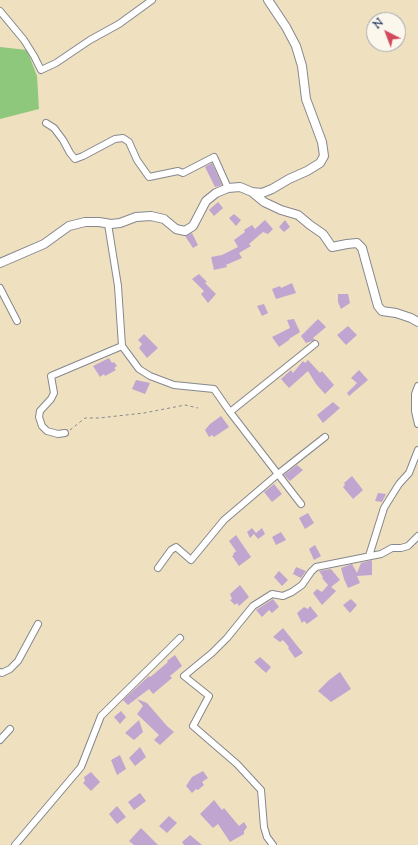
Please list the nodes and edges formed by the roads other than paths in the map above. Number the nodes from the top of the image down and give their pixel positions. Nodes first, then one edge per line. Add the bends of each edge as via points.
1 (152, 0) edge
2 (268, 0) edge
3 (0, 11) edge
4 (46, 123) dead end
5 (228, 188) junction
6 (252, 192) junction
7 (108, 224) junction
8 (0, 263) edge
9 (0, 288) edge
10 (17, 321) dead end
11 (418, 322) edge
12 (315, 344) dead end
13 (122, 346) junction
14 (418, 386) edge
15 (230, 412) junction
16 (418, 424) edge
17 (65, 432) road end
18 (325, 437) dead end
19 (418, 450) edge
20 (278, 474) junction
21 (301, 504) dead end
22 (418, 536) edge
23 (368, 556) junction
24 (158, 568) dead end
25 (38, 624) dead end
26 (180, 638) dead end
27 (0, 672) edge
28 (10, 730) dead end
29 (0, 740) edge
30 (15, 845) edge
31 (273, 845) edge

1 - 3 street via 119,24 41,70 24,40
2 - 6 street via 296,46 302,66 306,99 322,142 324,156 320,163 272,189 262,193
4 - 5 street via 54,128 75,159 115,139 123,138 149,177 178,171 183,173 214,157
5 - 6 street via 240,187
5 - 7 street via 206,201 193,226 185,231 176,229 164,219 151,216
6 - 11 street via 264,202 298,215 323,234 332,248 357,243 362,248 378,306 382,311 396,313
7 - 8 street via 85,222 69,226 44,244
7 - 13 street via 118,286
9 - 10 street
12 - 15 street
13 - 15 street via 139,369 150,376 174,385 214,389
13 - 17 street via 50,376 54,393 39,417 47,431 58,434
14 - 16 street via 415,394 415,411
15 - 20 street
18 - 20 street
19 - 23 street via 409,473 384,508
20 - 21 street
20 - 24 street via 224,520 192,560 176,547
22 - 23 street via 408,546
23 - 31 street via 316,567 302,585 292,592 283,596 272,594 253,606 227,638 184,676 209,696 193,726 237,764 261,790 264,826
25 - 27 street via 18,662 10,669
26 - 30 street via 101,716 81,767
28 - 29 street

